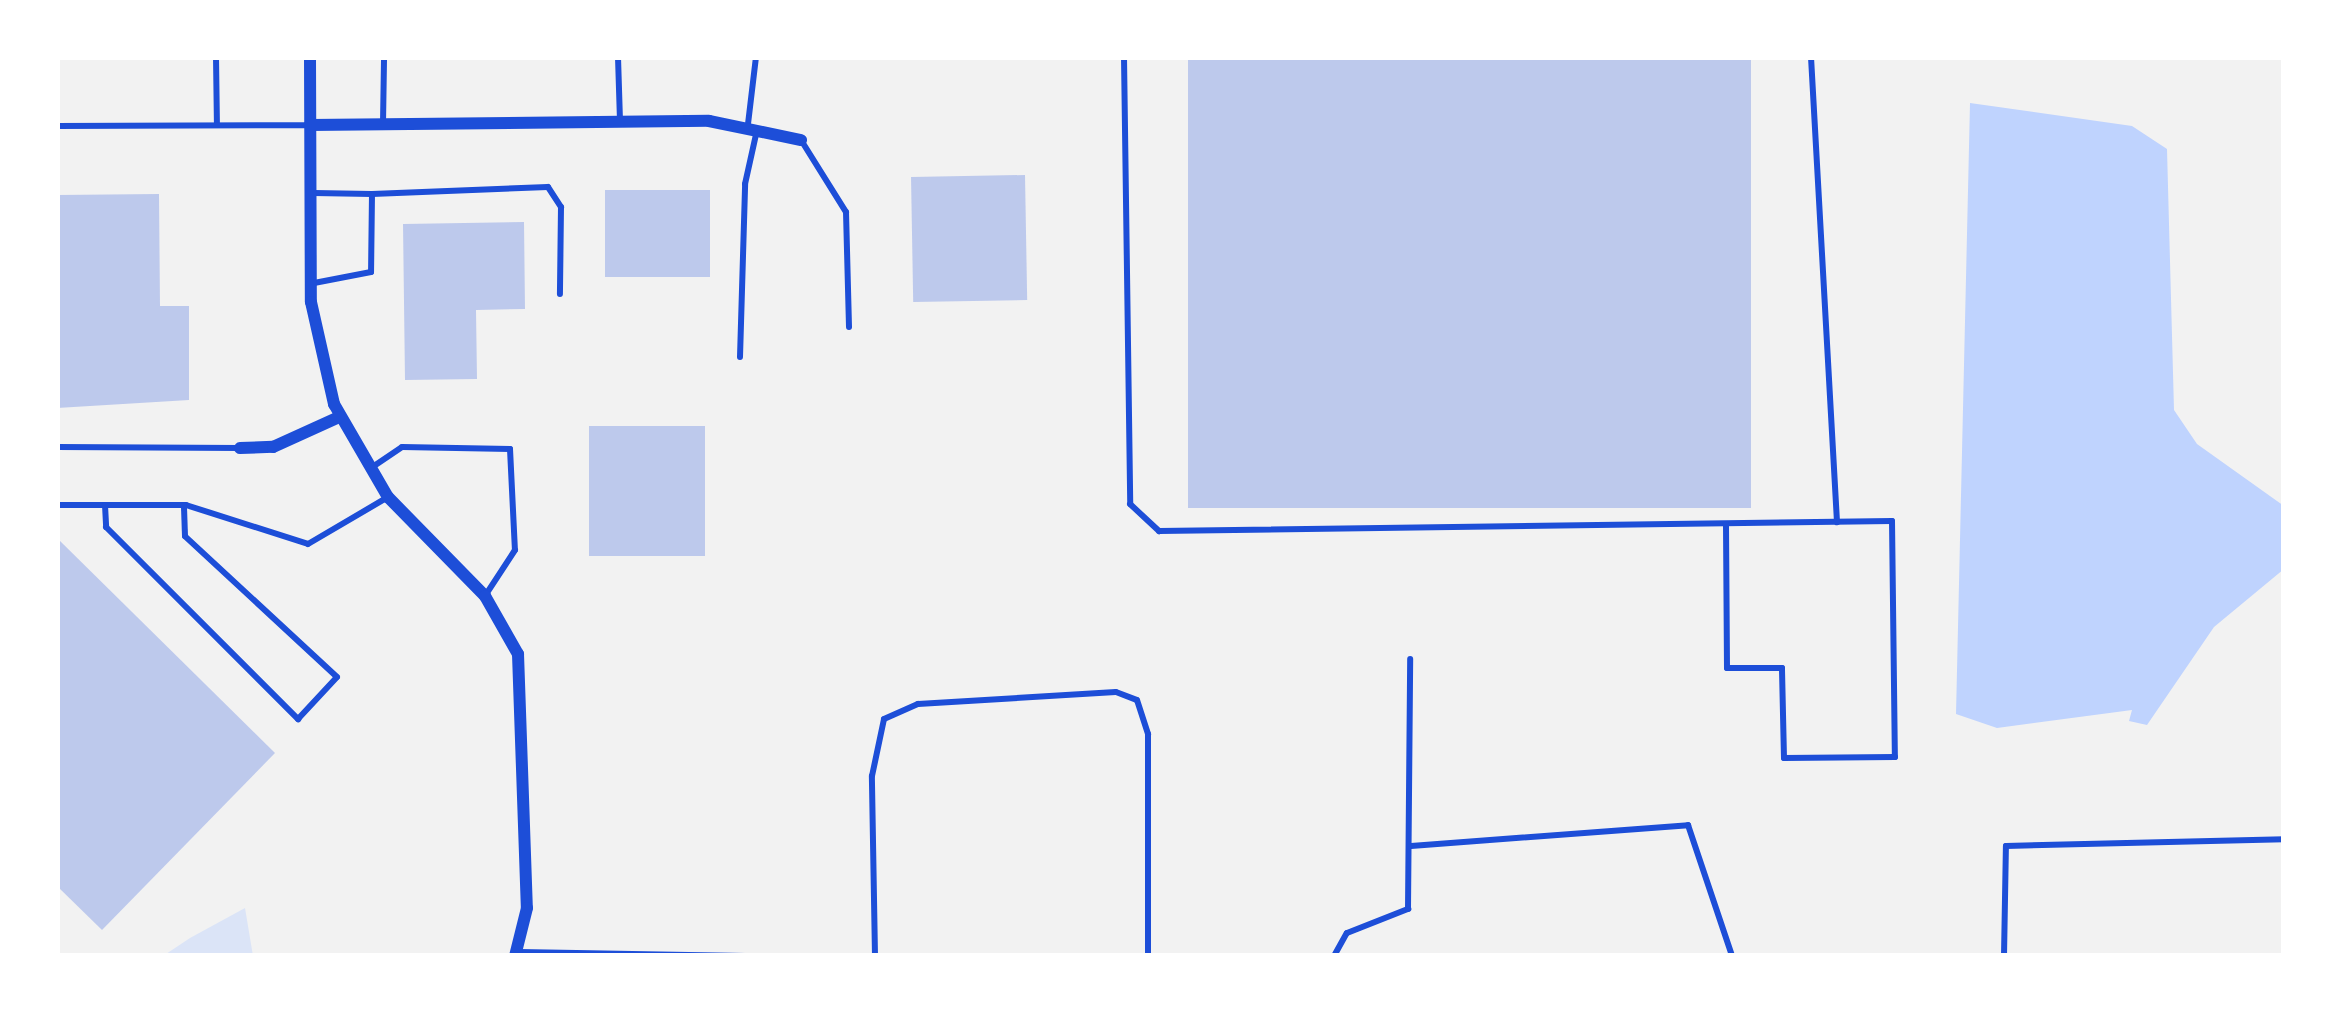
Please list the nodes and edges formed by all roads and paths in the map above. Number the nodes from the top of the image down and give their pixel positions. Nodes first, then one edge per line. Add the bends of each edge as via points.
1 (216, 57) edge
2 (310, 57) edge
3 (384, 57) edge
4 (618, 57) edge
5 (756, 57) edge
6 (1124, 57) edge
7 (1811, 57) edge
8 (620, 122) junction
9 (310, 124) junction
10 (383, 124) junction
11 (217, 125) junction
12 (753, 125) junction
13 (57, 126) edge
14 (801, 140) joint
15 (311, 193) junction
16 (372, 194) junction
17 (311, 283) junction
18 (560, 294) dead end
19 (849, 327) dead end
20 (740, 357) dead end
21 (339, 418) junction
22 (57, 447) edge
23 (240, 448) joint
24 (368, 470) junction
25 (388, 497) junction
26 (105, 505) junction
27 (57, 506) edge
28 (184, 506) junction
29 (1837, 522) junction
30 (1726, 524) junction
31 (485, 596) junction
32 (1410, 659) dead end
33 (2284, 839) edge
34 (1411, 846) junction
35 (515, 954) edge
36 (581, 954) edge
37 (746, 956) edge
38 (875, 956) edge
39 (1148, 956) edge
40 (1334, 956) edge
41 (1732, 956) edge
42 (2004, 956) edge

1 - 11 lane
2 - 9 street
3 - 10 lane
4 - 8 lane
5 - 12 lane
6 - 30 lane via 1130,504 1159,531
7 - 29 lane
8 - 10 street
8 - 12 street
9 - 10 street
9 - 11 lane
9 - 15 street
11 - 13 lane
12 - 14 street
12 - 20 lane
14 - 19 lane via 846,212
15 - 16 lane
15 - 17 street
16 - 17 lane via 371,272
16 - 18 lane via 548,187 561,207
17 - 21 street
21 - 23 street via 273,447
21 - 24 street
22 - 23 lane
24 - 25 street
24 - 31 lane via 402,447 510,449 515,550
25 - 28 lane via 308,544
25 - 31 street
26 - 27 lane
26 - 28 lane
26 - 28 lane via 106,527 298,719 337,677 185,536
29 - 30 lane
29 - 30 lane via 1892,521 1895,757 1784,758 1782,668 1726,668
31 - 35 street via 518,654 526,702 527,908
32 - 34 lane
33 - 42 lane via 2006,846
34 - 40 lane via 1408,908 1347,933
34 - 41 lane via 1688,825
35 - 36 lane
36 - 37 lane
38 - 39 lane via 872,776 884,719 918,704 1116,692 1137,700 1148,734

